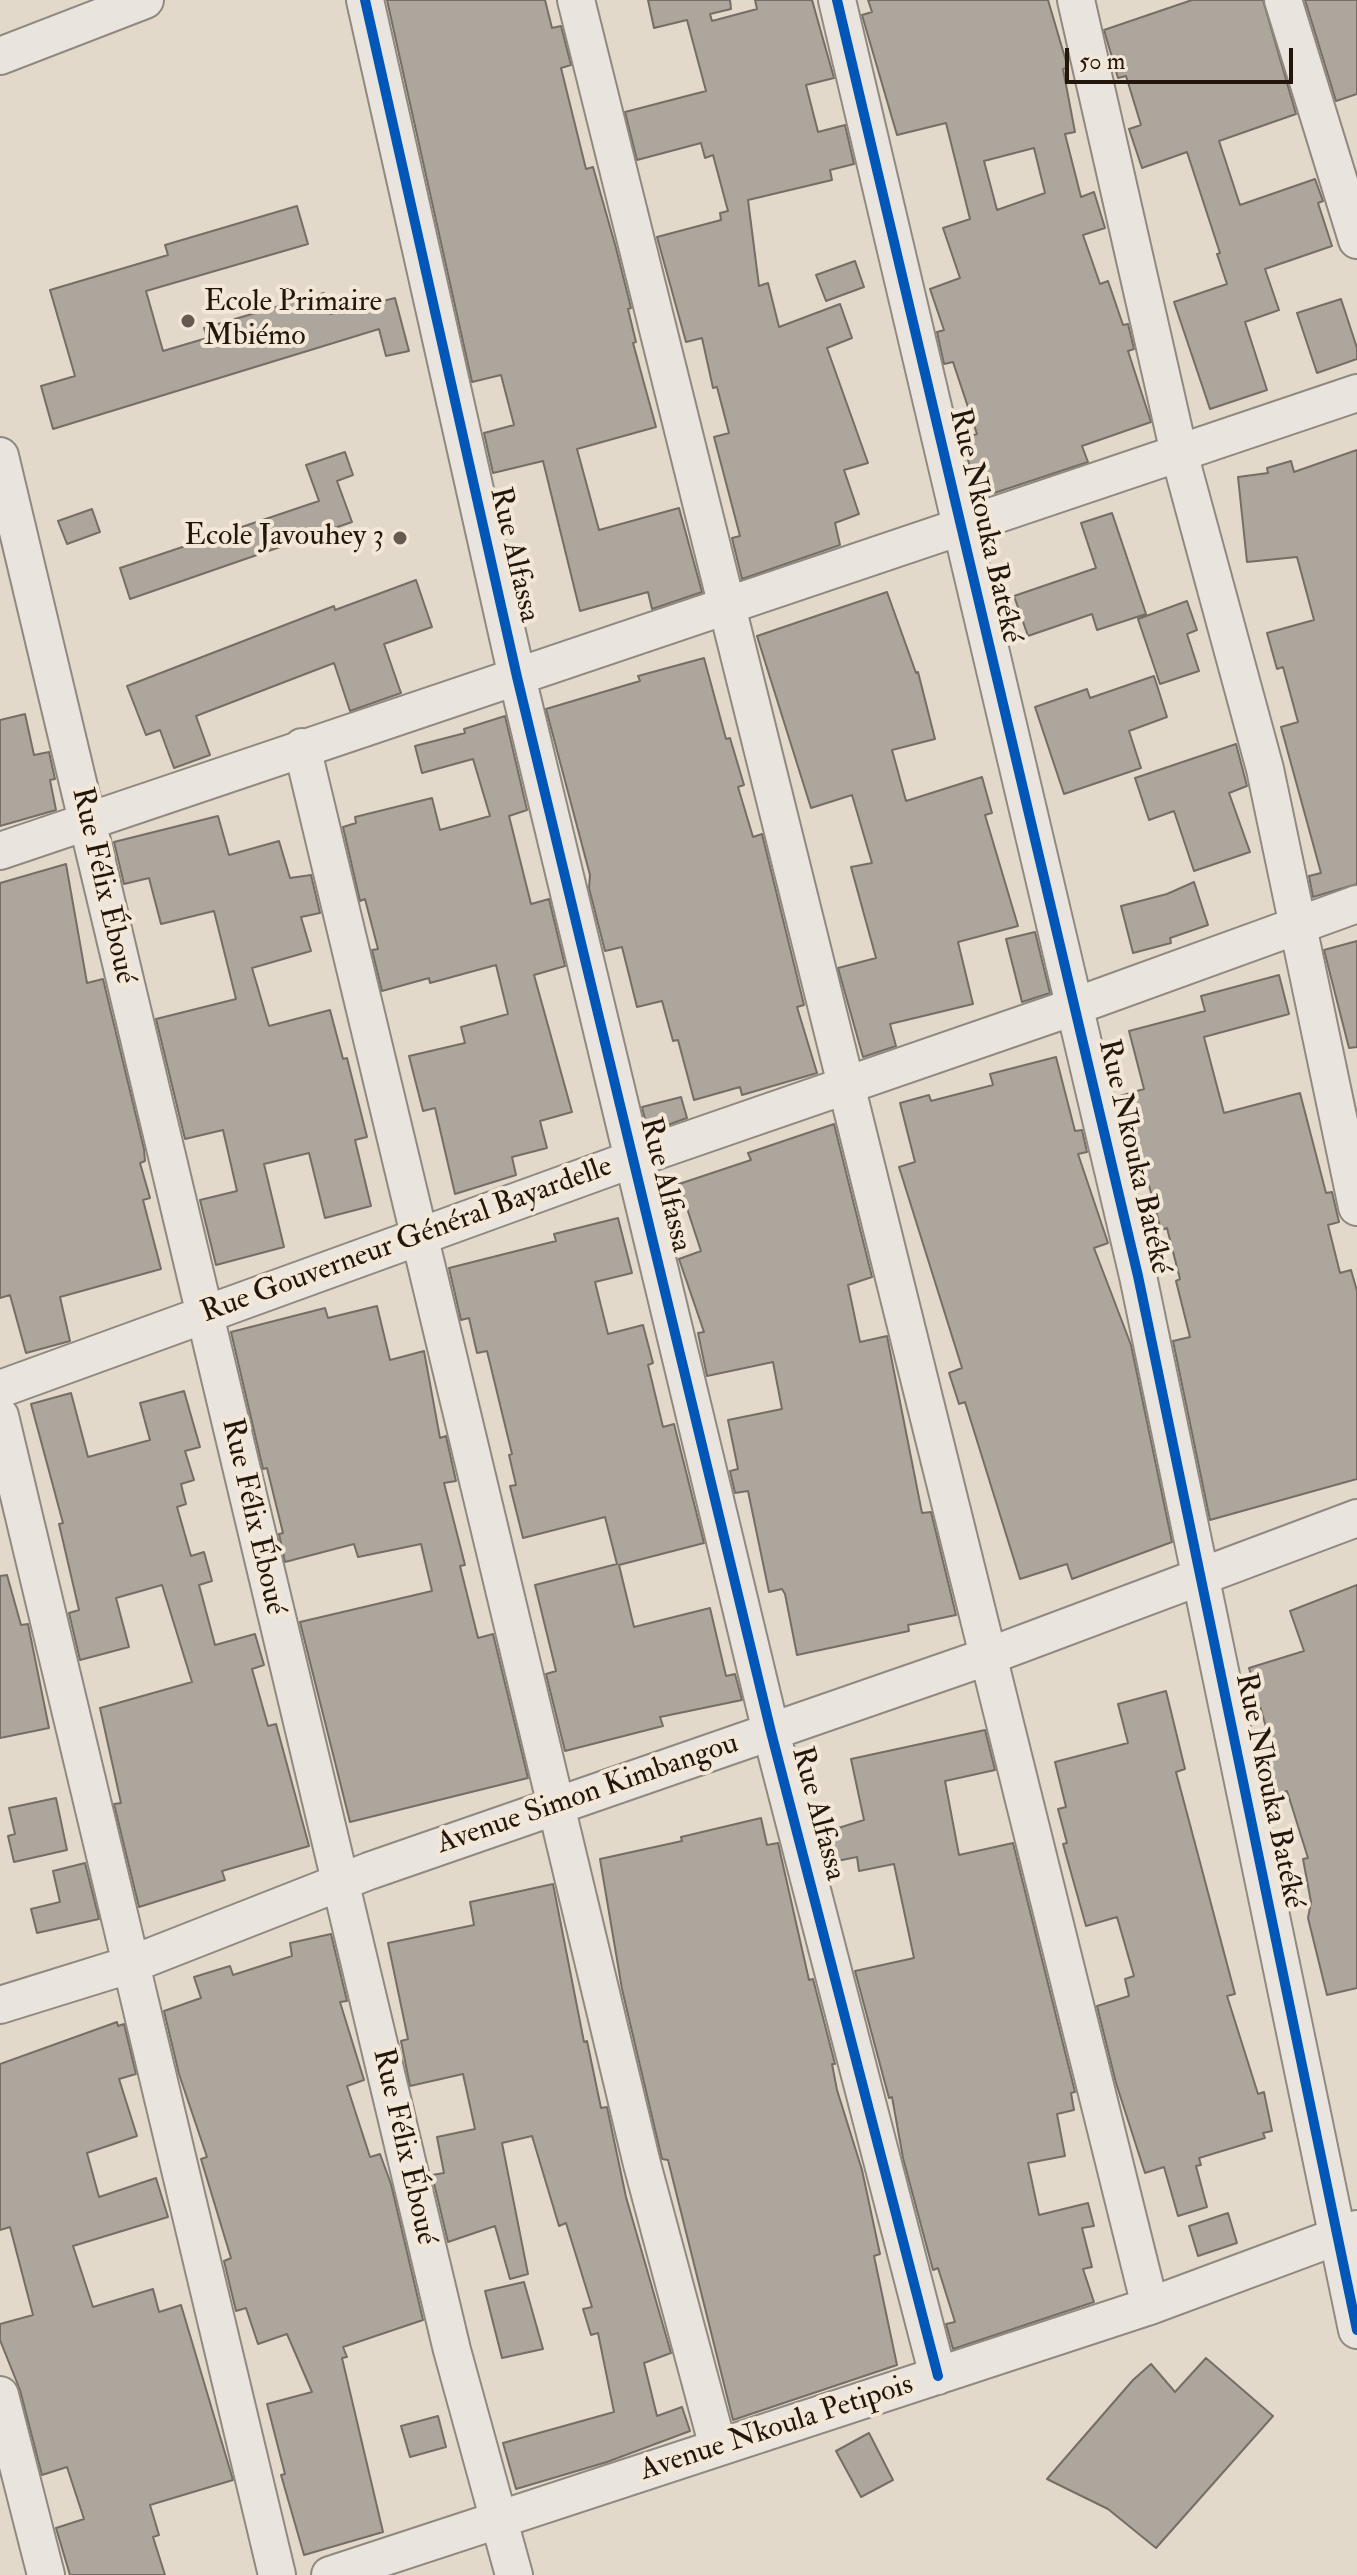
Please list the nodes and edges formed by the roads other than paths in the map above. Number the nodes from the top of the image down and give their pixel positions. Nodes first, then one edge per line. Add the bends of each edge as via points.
1 (365, 0) edge
2 (576, 0) edge
3 (837, 0) edge
4 (1076, 0) edge
5 (1283, 0) edge
6 (129, 3) edge
7 (0, 56) edge
8 (1357, 240) edge
9 (1357, 393) edge
10 (1179, 453) junction
11 (0, 456) edge
12 (960, 529) junction
13 (726, 605) junction
14 (517, 677) junction
15 (302, 747) junction
16 (87, 819) junction
17 (0, 851) edge
18 (1357, 904) edge
19 (1298, 923) junction
20 (1073, 1007) junction
21 (848, 1084) junction
22 (633, 1159) junction
23 (1357, 1207) edge
24 (420, 1235) junction
25 (206, 1315) junction
26 (0, 1389) edge
27 (0, 1416) edge
28 (1357, 1518) edge
29 (1200, 1578) junction
30 (989, 1656) junction
31 (771, 1732) junction
32 (557, 1807) junction
33 (340, 1882) junction
34 (132, 1964) junction
35 (0, 2005) edge
36 (1347, 2233) edge
37 (1150, 2306) junction
38 (1357, 2330) edge
39 (938, 2376) junction
40 (0, 2395) edge
41 (718, 2447) junction
42 (499, 2520) junction
43 (46, 2575) edge
44 (277, 2575) edge
45 (330, 2575) edge
46 (514, 2575) edge

1 - 14 street, Rue Alfassa
2 - 13 street
3 - 12 street, Rue Nkouka Batéké
4 - 10 street
5 - 8 street
6 - 7 street
9 - 10 street
10 - 12 street
10 - 19 street via 1265,769
11 - 16 street, Rue Félix Éboué
12 - 13 street
12 - 20 street, Rue Nkouka Batéké
13 - 14 street
13 - 21 street
14 - 15 street
14 - 22 street, Rue Alfassa
15 - 16 street
15 - 24 street
16 - 17 street
16 - 25 street, Rue Félix Éboué
18 - 19 street, Rue Gouverneur Général Bayardelle
19 - 20 street, Rue Gouverneur Général Bayardelle
19 - 23 street
20 - 21 street, Rue Gouverneur Général Bayardelle
20 - 29 street, Rue Nkouka Batéké via 1138,1276
21 - 22 street, Rue Gouverneur Général Bayardelle
21 - 30 street
22 - 24 street, Rue Gouverneur Général Bayardelle
22 - 31 street, Rue Alfassa
24 - 25 street, Rue Gouverneur Général Bayardelle
24 - 32 street
25 - 26 street, Rue Gouverneur Général Bayardelle
25 - 33 street, Rue Félix Éboué
27 - 34 street
28 - 29 street, Avenue Simon Kimbangou
29 - 30 street, Avenue Simon Kimbangou
29 - 36 street, Rue Nkouka Batéké
30 - 31 street, Avenue Simon Kimbangou
30 - 37 street
31 - 32 street, Avenue Simon Kimbangou
31 - 39 street, Rue Alfassa
32 - 33 street, Avenue Simon Kimbangou
32 - 41 street via 642,2164
33 - 34 street, Avenue Simon Kimbangou
33 - 42 street, Rue Félix Éboué via 452,2350
34 - 35 street, Avenue Simon Kimbangou
34 - 44 street
36 - 37 street, Avenue Nkoula Petipois
36 - 38 street, Rue Nkouka Batéké
37 - 39 street, Avenue Nkoula Petipois
39 - 41 street, Avenue Nkoula Petipois
40 - 43 street
41 - 42 street, Avenue Nkoula Petipois
42 - 45 street, Avenue Nkoula Petipois
42 - 46 street, Rue Félix Éboué

